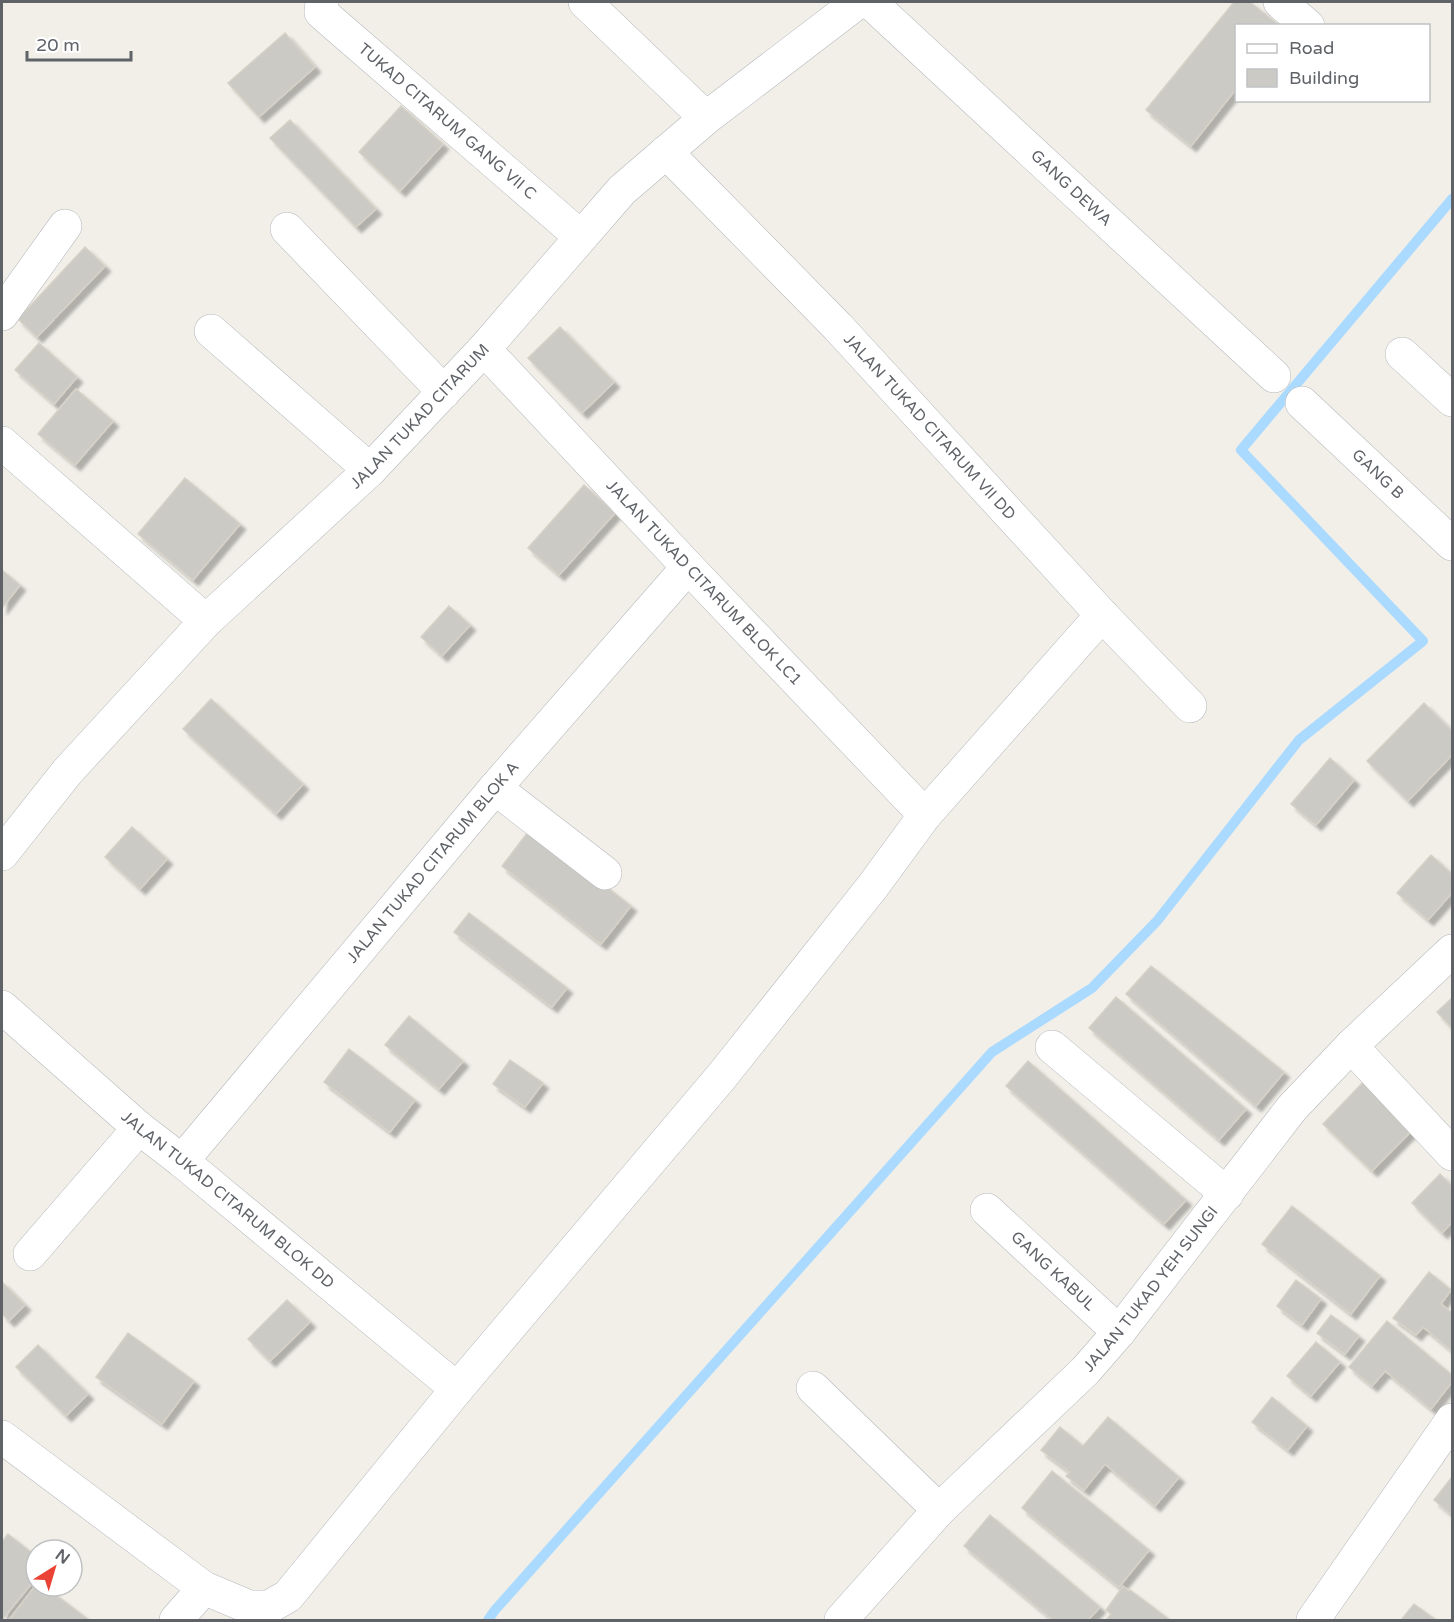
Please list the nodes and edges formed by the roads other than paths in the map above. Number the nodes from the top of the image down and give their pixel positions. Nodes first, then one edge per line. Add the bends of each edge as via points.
1 (322, 2) edge
2 (585, 2) edge
3 (858, 2) edge
4 (870, 2) edge
5 (1280, 2) edge
6 (1306, 24) edge
7 (706, 118) junction
8 (666, 152) junction
9 (65, 226) dead end
10 (288, 229) dead end
11 (581, 237) junction
12 (2, 314) edge
13 (211, 331) dead end
14 (484, 349) junction
15 (1402, 354) dead end
16 (1274, 376) dead end
17 (444, 392) junction
18 (1452, 400) edge
19 (1302, 403) dead end
20 (2, 442) edge
21 (370, 470) junction
22 (1452, 544) edge
23 (688, 567) junction
24 (1102, 615) junction
25 (206, 621) junction
26 (1190, 706) dead end
27 (495, 788) junction
28 (926, 815) junction
29 (2, 854) edge
30 (605, 873) dead end
31 (1452, 951) edge
32 (2, 1007) edge
33 (1351, 1046) junction
34 (1052, 1047) dead end
35 (139, 1128) junction
36 (1452, 1154) edge
37 (182, 1161) junction
38 (1227, 1194) junction
39 (987, 1210) dead end
40 (30, 1254) dead end
41 (1119, 1332) junction
42 (813, 1388) dead end
43 (458, 1389) junction
44 (1452, 1420) edge
45 (2, 1437) edge
46 (939, 1510) junction
47 (204, 1588) junction
48 (176, 1620) edge
49 (841, 1620) edge
50 (1313, 1620) edge

1 - 11 street, TUKAD CITARUM GANG VII C via 321,12
2 - 7 street
3 - 7 street, JALAN TUKAD CITARUM
4 - 16 street, GANG DEWA
5 - 6 street
7 - 8 street, JALAN TUKAD CITARUM
8 - 11 street, JALAN TUKAD CITARUM via 622,190
8 - 24 street, JALAN TUKAD CITARUM VII DD via 838,327
9 - 12 street
10 - 17 street
11 - 14 street, JALAN TUKAD CITARUM
13 - 21 street
14 - 17 street, JALAN TUKAD CITARUM
14 - 23 street, JALAN TUKAD CITARUM BLOK LC1
15 - 18 street
17 - 21 street, JALAN TUKAD CITARUM
19 - 22 street, GANG B
20 - 25 street
21 - 25 street, JALAN TUKAD CITARUM
23 - 27 street, JALAN TUKAD CITARUM BLOK A
23 - 28 street, JALAN TUKAD CITARUM BLOK LC1
24 - 26 street, JALAN TUKAD CITARUM VII DD
24 - 28 street
25 - 29 street, JALAN TUKAD CITARUM via 67,772
27 - 30 street
27 - 37 street, JALAN TUKAD CITARUM BLOK A
28 - 43 street via 722,1076
31 - 33 street, JALAN TUKAD YEH SUNGI
32 - 35 street, JALAN TUKAD CITARUM BLOK DD
33 - 36 street
33 - 38 street, JALAN TUKAD YEH SUNGI via 1292,1108
34 - 38 street
35 - 37 street, JALAN TUKAD CITARUM BLOK DD
35 - 40 street
37 - 43 street, JALAN TUKAD CITARUM BLOK DD
38 - 41 street, JALAN TUKAD YEH SUNGI
39 - 41 street, GANG KABUL
41 - 46 street, JALAN TUKAD YEH SUNGI via 1085,1371
42 - 46 street
43 - 47 street via 288,1596 269,1607 249,1607
44 - 50 street
45 - 47 street
46 - 49 street, JALAN TUKAD YEH SUNGI
47 - 48 street

